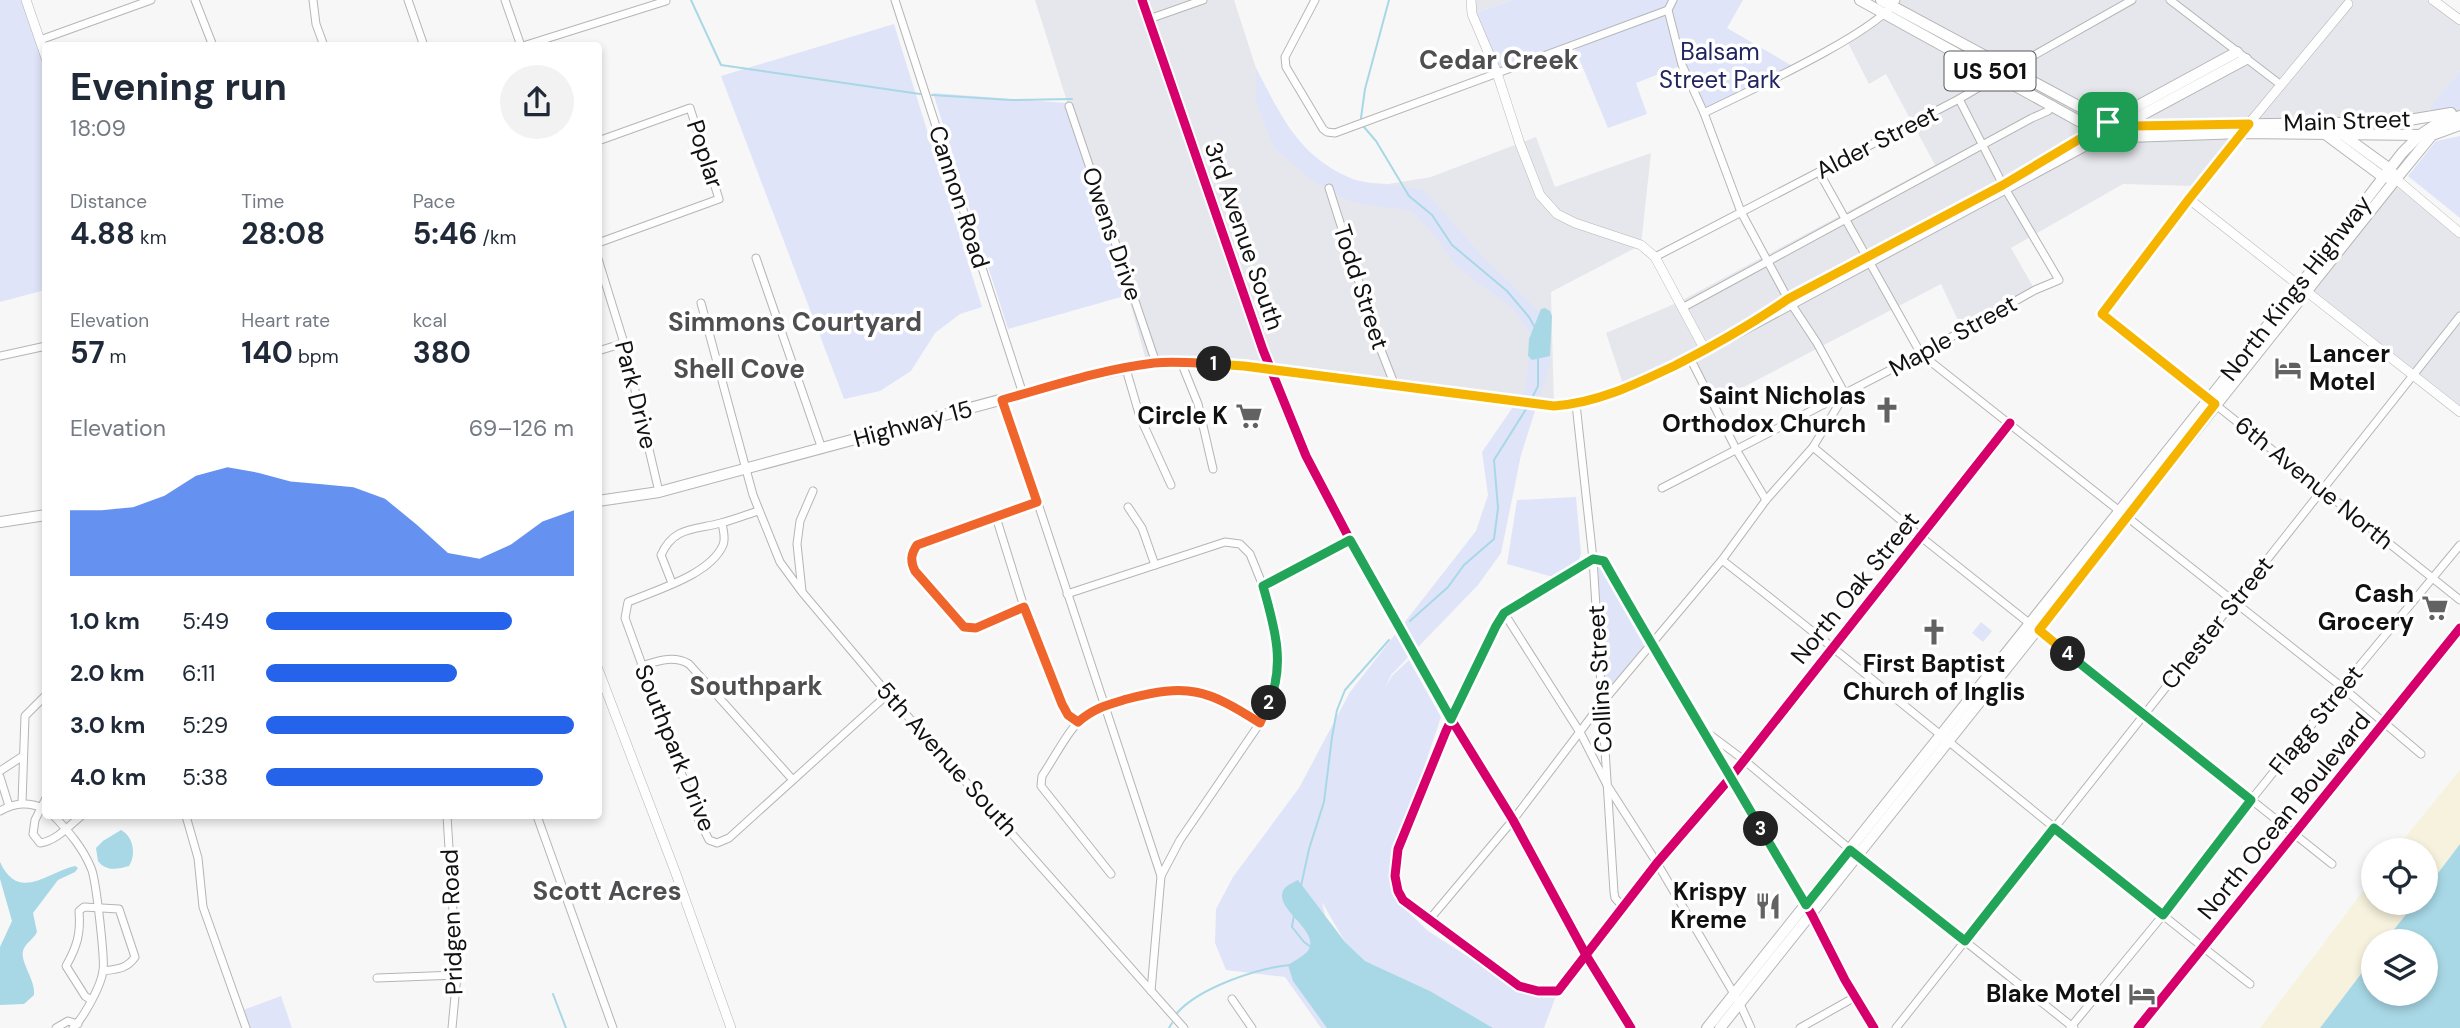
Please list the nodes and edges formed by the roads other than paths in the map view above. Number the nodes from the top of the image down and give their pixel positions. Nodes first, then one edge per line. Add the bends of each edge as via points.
1 (26, 0) edge
2 (151, 0) edge
3 (195, 0) edge
4 (313, 0) edge
5 (408, 0) edge
6 (505, 0) edge
7 (895, 0) edge
8 (1142, 0) edge
9 (1203, 0) edge
10 (1315, 0) edge
11 (1471, 0) edge
12 (1673, 0) edge
13 (1860, 0) edge
14 (1881, 0) edge
15 (2132, 0) edge
16 (2170, 0) edge
17 (2433, 0) edge
18 (666, 1) edge
19 (2348, 4) dead end
20 (1891, 6) edge
21 (1668, 10) junction
22 (1149, 19) junction
23 (2460, 20) edge
24 (40, 40) junction
25 (211, 42) edge
26 (323, 42) edge
27 (423, 42) edge
28 (521, 42) edge
29 (535, 42) edge
30 (42, 46) edge
31 (2241, 56) junction
32 (2004, 72) junction
33 (1497, 73) junction
34 (2281, 85) junction
35 (1959, 99) junction
36 (2053, 105) junction
37 (1069, 106) dead end
38 (2460, 110) edge
39 (1704, 113) junction
40 (2460, 116) edge
41 (2124, 124) junction
42 (2460, 125) edge
43 (2108, 128) junction
44 (2245, 128) junction
45 (2325, 129) junction
46 (2095, 130) junction
47 (2341, 133) junction
48 (2420, 135) junction
49 (2432, 135) junction
50 (602, 140) edge
51 (1983, 145) junction
52 (1819, 172) junction
53 (2390, 175) junction
54 (1329, 188) dead end
55 (2004, 188) junction
56 (2189, 199) junction
57 (1741, 212) junction
58 (1846, 220) junction
59 (2460, 233) edge
60 (602, 242) edge
61 (1655, 257) junction
62 (757, 258) dead end
63 (1869, 260) junction
64 (1768, 261) junction
65 (602, 272) edge
66 (2304, 287) junction
67 (1790, 302) junction
68 (701, 303) dead end
69 (1682, 308) junction
70 (2460, 316) edge
71 (624, 343) junction
72 (42, 347) edge
73 (1705, 350) junction
74 (602, 351) edge
75 (1921, 354) junction
76 (0, 356) edge
77 (1690, 358) junction
78 (1181, 362) junction
79 (1156, 363) junction
80 (1126, 369) junction
81 (1272, 370) junction
82 (2414, 375) junction
83 (1395, 386) junction
84 (1023, 394) junction
85 (1845, 394) junction
86 (1002, 400) junction
87 (2212, 402) junction
88 (1576, 404) junction
89 (2460, 412) edge
90 (2010, 423) junction
91 (1813, 447) junction
92 (822, 449) junction
93 (1737, 451) junction
94 (746, 468) junction
95 (1213, 469) dead end
96 (1171, 485) dead end
97 (1662, 488) dead end
98 (813, 491) dead end
99 (659, 492) junction
100 (2323, 492) junction
101 (602, 500) edge
102 (1766, 500) junction
103 (1037, 502) junction
104 (1128, 507) dead end
105 (758, 511) junction
106 (2123, 515) junction
107 (42, 516) edge
108 (996, 517) junction
109 (0, 523) edge
110 (722, 523) junction
111 (1921, 537) junction
112 (1350, 540) junction
113 (2460, 545) edge
114 (1593, 559) junction
115 (1722, 560) junction
116 (1155, 565) junction
117 (2432, 579) junction
118 (671, 583) junction
119 (1263, 586) junction
120 (802, 592) junction
121 (1067, 594) junction
122 (2460, 600) edge
123 (2234, 602) junction
124 (1024, 607) junction
125 (1504, 613) junction
126 (2034, 627) junction
127 (2460, 628) edge
128 (1651, 644) junction
129 (1832, 646) junction
130 (641, 666) junction
131 (602, 679) edge
132 (2342, 687) junction
133 (888, 694) junction
134 (42, 699) edge
135 (1601, 704) junction
136 (1104, 706) junction
137 (2143, 714) junction
138 (1451, 719) junction
139 (1078, 722) junction
140 (1260, 723) junction
141 (2383, 724) junction
142 (1705, 731) junction
143 (1581, 734) junction
144 (1944, 739) junction
145 (2421, 754) dead end
146 (23, 756) junction
147 (1744, 760) junction
148 (0, 774) edge
149 (1731, 777) junction
150 (793, 780) junction
151 (1607, 785) junction
152 (2251, 800) junction
153 (22, 803) junction
154 (9, 806) junction
155 (42, 808) edge
156 (0, 811) edge
157 (42, 811) edge
158 (57, 819) edge
159 (77, 819) edge
160 (187, 819) edge
161 (447, 819) edge
162 (538, 819) edge
163 (1513, 820) junction
164 (2054, 828) junction
165 (67, 829) junction
166 (2294, 834) junction
167 (1854, 853) junction
168 (1657, 863) junction
169 (2333, 864) dead end
170 (1111, 874) dead end
171 (1161, 876) junction
172 (1624, 908) junction
173 (97, 909) junction
174 (1809, 910) junction
175 (2163, 915) junction
176 (1429, 920) junction
177 (1965, 941) junction
178 (2202, 948) junction
179 (1586, 955) junction
180 (103, 971) junction
181 (457, 975) junction
182 (377, 978) dead end
183 (2249, 984) dead end
184 (1151, 990) junction
185 (1856, 997) junction
186 (1231, 999) dead end
187 (1737, 999) junction
188 (91, 1000) junction
189 (76, 1026) edge
190 (1870, 1026) edge
191 (2072, 1027) edge
192 (56, 1028) edge
193 (246, 1028) edge
194 (452, 1028) edge
195 (614, 1028) edge
196 (731, 1028) edge
197 (1184, 1028) edge
198 (1252, 1028) edge
199 (1631, 1028) edge
200 (1707, 1028) edge
201 (1720, 1028) edge
202 (1751, 1028) edge
203 (1800, 1028) edge
204 (1896, 1028) edge
205 (2138, 1028) edge

1 - 24 street
2 - 24 street
3 - 25 street
4 - 26 street
5 - 27 street
6 - 28 street
7 - 84 street, Cannon Road
8 - 22 main road, 3rd Avenue South
9 - 22 street
10 - 33 street via 1285,57 1286,67 1327,132 1335,133
11 - 33 street via 1472,14
12 - 21 street
13 - 20 main road, US 501
14 - 20 main road, US 501
15 - 32 street, Alder Street
16 - 31 street
17 - 23 street
18 - 29 street
19 - 34 street
20 - 32 main road, US 501
20 - 39 street via 1865,29
21 - 33 street
21 - 39 street via 1682,65
22 - 81 main road, 3rd Avenue South
24 - 30 street
31 - 34 street
31 - 41 main road
31 - 43 main road
32 - 35 street, Alder Street
32 - 36 main road, US 501
32 - 43 main road, US 501
33 - 61 street via 1534,185 1547,205 1575,223 1641,245
34 - 44 street
35 - 51 street
35 - 52 street, Alder Street
36 - 46 main road, US 501
36 - 51 street
37 - 79 street, Owens Drive
38 - 45 main road, Main Street / US 501
39 - 57 street
40 - 48 main road, North Kings Highway
41 - 43 main road, Main Street / US 501
41 - 44 main road, Main Street / US 501
42 - 49 main road
43 - 44 main road, Main Street / US 501 via 2128,137
43 - 46 main road, Main Street / US 501
43 - 55 main road
44 - 45 main road, Main Street / US 501
44 - 56 street
45 - 47 main road
45 - 53 main road
46 - 55 main road
47 - 48 main road, Main Street
47 - 53 main road
48 - 49 main road, Main Street
48 - 53 main road, North Kings Highway
49 - 53 main road, North Kings Highway
50 - 60 street, Poplar via 690,108 719,199
51 - 55 street
51 - 58 street
52 - 57 street, Alder Street
52 - 58 street
53 - 59 street
53 - 66 main road, North Kings Highway
54 - 83 street, Todd Street
55 - 63 main road, Highway 15
55 - 75 street, Maple Street via 2059,281
56 - 66 street
56 - 87 street, 6th Avenue North via 2102,314
57 - 61 street, Alder Street
57 - 64 street
58 - 63 street
58 - 64 street
61 - 69 street
62 - 92 street
63 - 67 main road, Highway 15
63 - 75 street
64 - 67 street
64 - 69 street
65 - 71 street, Park Drive
66 - 82 street
66 - 87 main road, North Kings Highway
67 - 73 main road, Highway 15
67 - 85 street
68 - 94 street, 5th Avenue South
69 - 73 street
70 - 82 street, Chester Street
71 - 74 street
71 - 99 street, Park Drive
72 - 76 street
73 - 77 main road, Highway 15
75 - 85 street, Maple Street
75 - 90 street
77 - 88 main road, Highway 15 via 1625,390
77 - 93 street
78 - 79 main road, Highway 15
78 - 81 main road, Highway 15
78 - 95 street via 1198,404
79 - 80 main road, Highway 15
80 - 84 main road, Highway 15
80 - 96 street via 1140,417
81 - 83 main road, Highway 15
81 - 112 main road, 3rd Avenue South via 1306,456
82 - 89 street
82 - 100 street, Chester Street
83 - 88 main road, Highway 15 via 1554,406
84 - 86 main road, Highway 15
85 - 91 street
85 - 93 street, Maple Street
86 - 92 main road, Highway 15
86 - 103 street
87 - 100 street, 6th Avenue North
87 - 106 main road, North Kings Highway
88 - 114 street, Collins Street
90 - 106 street
90 - 111 street, North Oak Street
91 - 102 street
91 - 111 street
92 - 94 main road, Highway 15
93 - 97 street, Maple Street
93 - 102 street
94 - 99 main road, Highway 15
94 - 105 street, 5th Avenue South
98 - 120 street via 800,521 797,544
99 - 101 main road, Highway 15
100 - 117 street, 6th Avenue North
100 - 123 street, Chester Street
102 - 115 street
103 - 108 street
103 - 121 street
104 - 116 street via 1142,528
105 - 110 street
105 - 120 street, 5th Avenue South via 780,562
106 - 123 street
106 - 126 main road, North Kings Highway
107 - 109 main road
108 - 124 street
108 - 124 street via 917,545 912,565 964,627 976,628
110 - 118 street, Southpark Drive via 724,540 716,556 691,576
110 - 118 street via 671,537 661,555
111 - 126 street
111 - 129 street, North Oak Street
112 - 119 street
112 - 138 main road, 3rd Avenue South
113 - 117 street, Flagg Street
114 - 125 street
114 - 128 street via 1604,561
114 - 135 street, Collins Street
115 - 128 street
115 - 129 street
116 - 119 street via 1224,542 1240,544 1250,554
116 - 121 street
117 - 122 street, 6th Avenue North
117 - 132 street, Flagg Street
118 - 130 street, Southpark Drive via 626,607 625,618
119 - 140 street via 1279,658 1275,690
120 - 133 street, 5th Avenue South
121 - 136 street
123 - 132 street
123 - 137 street, Chester Street
124 - 139 street via 1062,704
125 - 138 street
125 - 143 street
126 - 137 street
126 - 144 main road, North Kings Highway
127 - 141 main road, North Ocean Boulevard
128 - 135 street
128 - 142 street
129 - 144 street
129 - 147 street, North Oak Street
130 - 150 street via 667,659 689,664
130 - 150 street, Southpark Drive via 696,816 709,839 717,843 729,838
131 - 196 street
132 - 141 street
132 - 152 street, Flagg Street
133 - 150 street, Southpark Drive
133 - 184 street, 5th Avenue South
134 - 146 street via 25,716
135 - 143 street
135 - 151 street, Collins Street
136 - 139 street
136 - 140 street via 1161,690 1185,689 1232,705
136 - 171 street
137 - 152 street
137 - 164 street, Chester Street
138 - 163 main road, 3rd Avenue South
138 - 176 street via 1398,849 1395,869 1403,900
139 - 170 street via 1042,776 1041,786
140 - 171 street via 1180,840
141 - 145 street
141 - 166 main road, North Ocean Boulevard
142 - 147 street
142 - 149 street
143 - 151 street
143 - 163 street
144 - 164 street
144 - 167 main road, North Kings Highway
146 - 148 street
146 - 153 street
147 - 149 street, North Oak Street
147 - 167 street
148 - 154 street
149 - 168 street, North Oak Street
149 - 174 street
151 - 168 street
151 - 172 street, Collins Street via 1614,892
152 - 166 street
152 - 175 street, Flagg Street
153 - 154 street
153 - 155 street
154 - 156 street
157 - 165 street via 33,834 36,840 45,843
158 - 165 street
159 - 165 street
160 - 193 street via 198,858 203,907
161 - 181 street, Pridgen Road
162 - 195 street
163 - 176 street
163 - 179 main road, 3rd Avenue South
164 - 175 street
164 - 177 street, Chester Street
165 - 173 street via 93,872
166 - 169 street
166 - 178 main road, North Ocean Boulevard
167 - 174 main road, North Kings Highway
167 - 177 street
168 - 172 street, North Oak Street
168 - 187 street
171 - 184 street
172 - 179 street, North Oak Street
173 - 180 street
173 - 180 street via 119,909 135,957 123,968
173 - 188 street via 79,911 77,947 66,966
174 - 185 street
174 - 187 main road, North Kings Highway
175 - 178 street
175 - 191 street, Flagg Street
176 - 179 street via 1529,990 1558,991
177 - 191 street
177 - 204 street, Chester Street
178 - 183 street
178 - 205 main road, North Ocean Boulevard
179 - 199 main road, 3rd Avenue South
180 - 188 street
181 - 182 street
181 - 194 street, Pridgen Road
184 - 197 street, 5th Avenue South
185 - 190 street
185 - 203 street
186 - 198 street
187 - 200 main road
187 - 201 main road
187 - 202 street
188 - 189 street
189 - 192 street via 68,1021

